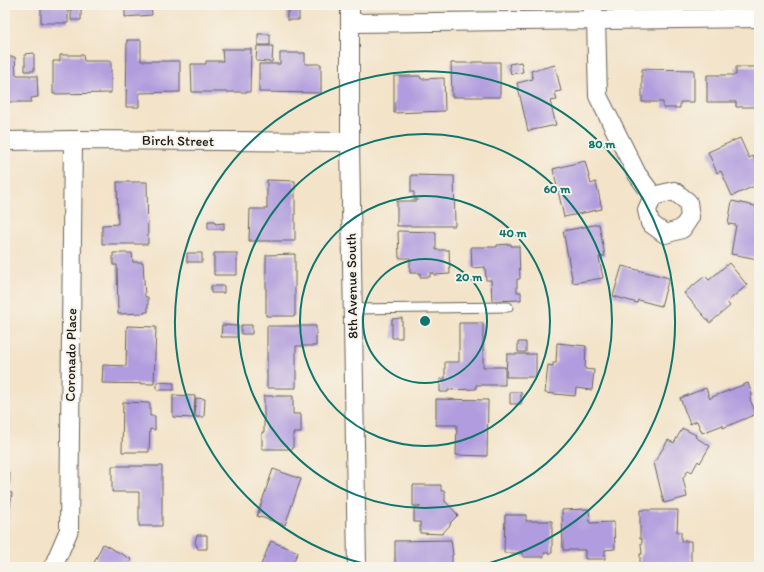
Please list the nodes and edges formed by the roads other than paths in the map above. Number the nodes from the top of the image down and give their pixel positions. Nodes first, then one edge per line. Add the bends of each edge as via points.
1 (350, 5) edge
2 (593, 13) edge
3 (759, 18) edge
4 (350, 23) junction
5 (73, 140) junction
6 (5, 141) edge
7 (350, 142) junction
8 (653, 196) dead end
9 (508, 308) dead end
10 (353, 309) junction
11 (53, 567) edge
12 (357, 567) edge

1 - 4 street, 8th Avenue South
2 - 3 street
2 - 4 street
2 - 8 street via 598,96 636,174
4 - 7 street, 8th Avenue South
5 - 6 street, Birch Street
5 - 7 street, Birch Street
5 - 11 street, Coronado Place via 69,530
7 - 10 street, 8th Avenue South
9 - 10 lane
10 - 12 street, 8th Avenue South

